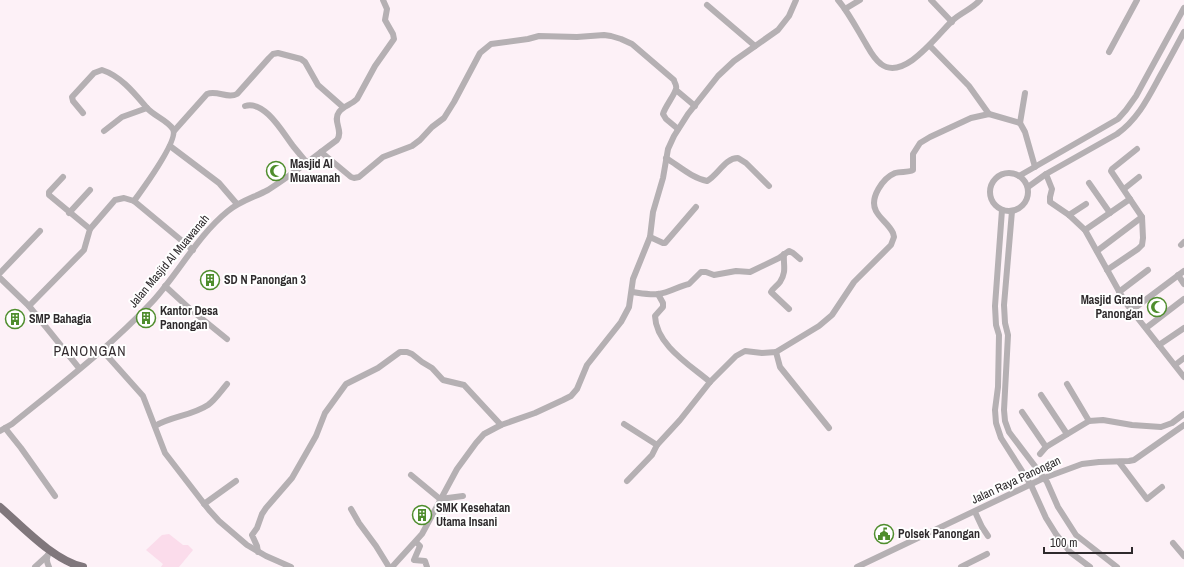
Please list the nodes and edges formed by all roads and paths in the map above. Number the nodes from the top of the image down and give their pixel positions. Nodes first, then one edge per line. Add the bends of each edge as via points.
1 (383, 0) edge
2 (796, 0) edge
3 (838, 0) edge
4 (860, 0) edge
5 (931, 0) edge
6 (980, 0) edge
7 (1135, 1) edge
8 (707, 5) dead end
9 (1184, 8) edge
10 (845, 9) junction
11 (952, 22) junction
12 (1184, 32) edge
13 (755, 46) junction
14 (930, 46) junction
15 (1109, 52) dead end
16 (676, 90) junction
17 (1026, 93) dead end
18 (245, 106) dead end
19 (695, 106) junction
20 (343, 107) junction
21 (147, 108) junction
22 (83, 113) dead end
23 (989, 114) junction
24 (1020, 123) junction
25 (678, 129) junction
26 (104, 131) dead end
27 (174, 131) junction
28 (170, 146) junction
29 (1137, 148) dead end
30 (321, 152) junction
31 (666, 158) junction
32 (307, 163) junction
33 (1035, 167) junction
34 (1046, 174) junction
35 (1019, 176) junction
36 (63, 177) dead end
37 (1139, 177) dead end
38 (1089, 183) dead end
39 (769, 186) dead end
40 (1028, 187) junction
41 (1124, 189) junction
42 (90, 190) dead end
43 (1130, 199) junction
44 (134, 201) junction
45 (237, 204) junction
46 (1086, 204) dead end
47 (696, 208) dead end
48 (1002, 210) junction
49 (1012, 211) junction
50 (69, 213) junction
51 (1110, 213) junction
52 (1069, 215) junction
53 (1142, 217) junction
54 (90, 229) junction
55 (1085, 230) junction
56 (40, 231) dead end
57 (650, 237) junction
58 (193, 250) junction
59 (1097, 251) junction
60 (784, 254) junction
61 (800, 259) dead end
62 (1107, 270) junction
63 (1148, 270) dead end
64 (1184, 271) edge
65 (0, 273) edge
66 (1178, 275) junction
67 (0, 278) edge
68 (1184, 284) edge
69 (165, 286) junction
70 (632, 292) junction
71 (1119, 292) junction
72 (658, 294) junction
73 (1184, 299) edge
74 (1004, 305) junction
75 (29, 306) junction
76 (995, 306) junction
77 (789, 309) dead end
78 (1132, 310) junction
79 (1146, 328) junction
80 (1184, 328) edge
81 (227, 339) dead end
82 (1159, 345) junction
83 (102, 350) junction
84 (776, 352) junction
85 (1184, 358) edge
86 (1175, 365) junction
87 (79, 368) junction
88 (1184, 377) edge
89 (710, 382) junction
90 (227, 384) dead end
91 (1067, 384) dead end
92 (1041, 395) dead end
93 (1022, 412) dead end
94 (1184, 414) edge
95 (1089, 421) junction
96 (624, 424) dead end
97 (501, 425) junction
98 (1184, 425) edge
99 (155, 426) junction
100 (830, 428) dead end
101 (2, 430) edge
102 (1067, 434) junction
103 (657, 445) junction
104 (1046, 447) junction
105 (1040, 454) dead end
106 (1119, 462) junction
107 (411, 475) dead end
108 (1044, 478) junction
109 (236, 481) dead end
110 (627, 481) dead end
111 (1032, 485) junction
112 (1162, 488) dead end
113 (55, 496) dead end
114 (462, 496) dead end
115 (440, 499) junction
116 (204, 504) junction
117 (0, 507) edge
118 (351, 509) dead end
119 (975, 512) junction
120 (988, 536) dead end
121 (416, 542) junction
122 (1173, 543) dead end
123 (258, 552) junction
124 (48, 554) junction
125 (987, 554) dead end
126 (1183, 554) edge
127 (35, 567) edge
128 (49, 567) edge
129 (83, 567) edge
130 (291, 567) edge
131 (389, 567) edge
132 (392, 567) edge
133 (427, 567) edge
134 (857, 567) edge
135 (961, 567) edge
136 (1090, 567) edge
137 (1117, 567) edge

1 - 20 street via 387,9 385,20 394,34 394,39 375,66 361,94 353,103
2 - 13 street via 784,23
3 - 10 street
4 - 10 street
5 - 11 street
6 - 11 street
7 - 15 street
8 - 13 street
9 - 33 street via 1126,110 1111,124
10 - 14 street via 875,58 886,68 899,68
11 - 14 street
12 - 34 street via 1136,118 1118,134
13 - 19 street via 724,71
14 - 23 street via 969,86
16 - 19 street
16 - 25 street via 663,114
16 - 30 street via 674,80 632,44 615,37 543,36 496,42 486,46 480,53 444,118 412,146 382,157 359,177 354,178
17 - 24 street
18 - 32 street via 264,111 275,121
19 - 25 street
20 - 27 street via 318,85 305,62 278,53 273,54 237,94 207,94
20 - 30 street, Jalan Masjid Al Muawanah via 336,117 340,130 339,137
21 - 22 street via 126,85 106,71 100,71 94,73 72,97
21 - 26 street via 122,117
21 - 27 street
23 - 24 street
23 - 84 street via 970,118 925,140 913,154 913,170 893,174 882,183 876,192 874,205 877,214 893,233 891,245 854,282 838,308 826,320
24 - 33 street
25 - 31 street via 669,145
27 - 28 street
28 - 44 street
28 - 45 street via 219,183
29 - 41 street via 1112,169 1112,173
30 - 32 street, Jalan Masjid Al Muawanah
31 - 39 street via 686,172 707,181 730,160 738,158
31 - 57 street
32 - 45 street, Jalan Masjid Al Muawanah via 266,190
33 - 35 street
34 - 40 street
34 - 52 street via 1052,189 1050,202
35 - 40 street
35 - 48 street via 1004,174 992,183 991,198
36 - 50 street via 49,195
37 - 41 street
38 - 51 street
40 - 49 street via 1028,196 1024,203
41 - 43 street
42 - 50 street
43 - 51 street
43 - 53 street
44 - 54 street via 124,198 115,200
44 - 58 street
45 - 58 street, Jalan Masjid Al Muawanah via 216,222
46 - 52 street
47 - 57 street via 665,243
48 - 49 street
48 - 76 street
49 - 74 street
50 - 54 street
51 - 55 street
52 - 55 street
53 - 59 street
53 - 62 street via 1141,247
54 - 75 street via 84,250
55 - 59 street
56 - 65 street
57 - 70 street via 635,273
58 - 69 street, Jalan Masjid Al Muawanah
59 - 62 street
60 - 61 street via 791,251
60 - 72 street via 750,272 714,275 701,272 689,284
60 - 77 street via 786,265 783,274 771,292
62 - 71 street
63 - 71 street
64 - 66 street
66 - 68 street
66 - 78 street
67 - 75 street
69 - 81 street
69 - 83 street, Jalan Masjid Al Muawanah
70 - 72 street
70 - 97 street via 626,315 587,365 577,389 571,396
71 - 78 street
72 - 89 street via 664,303 655,316 661,337
73 - 79 street
74 - 76 street
74 - 108 street via 1008,334 1005,421 1013,438
75 - 87 street
76 - 111 street via 999,335 996,423 1001,438
78 - 79 street
79 - 82 street
80 - 82 street
82 - 86 street
83 - 87 street, Jalan Masjid Al Muawanah
83 - 99 street via 143,396
84 - 89 street via 741,352
84 - 100 street via 780,367
85 - 86 street
86 - 88 street
87 - 101 street, Jalan Masjid Al Muawanah
89 - 103 street
90 - 99 street via 209,404 198,411
91 - 95 street
92 - 102 street
93 - 104 street
94 - 95 street via 1161,427 1103,420
95 - 102 street
96 - 103 street
97 - 115 street via 484,434 476,443
97 - 123 street via 464,385 443,380 432,368 412,354 400,352 378,368 349,382 331,403 292,478 262,514 252,535
98 - 106 street, Jalan Raya Panongan via 1138,458
99 - 116 street via 165,453
101 - 113 street via 21,448
102 - 104 street
103 - 110 street via 652,455
104 - 105 street
106 - 108 street, Jalan Raya Panongan via 1082,464
106 - 112 street via 1148,499
107 - 115 street
108 - 111 street, Jalan Raya Panongan
108 - 137 street via 1076,535
109 - 116 street
111 - 119 street, Jalan Raya Panongan
111 - 136 street via 1056,534 1070,552
114 - 115 street
115 - 121 street
116 - 123 street via 229,530
117 - 124 main road
118 - 131 street
119 - 120 street
119 - 134 street, Jalan Raya Panongan
121 - 132 street
121 - 133 street via 420,546 414,560 424,561
122 - 126 street
123 - 130 street
124 - 127 street
124 - 128 street
124 - 129 main road
125 - 135 street

